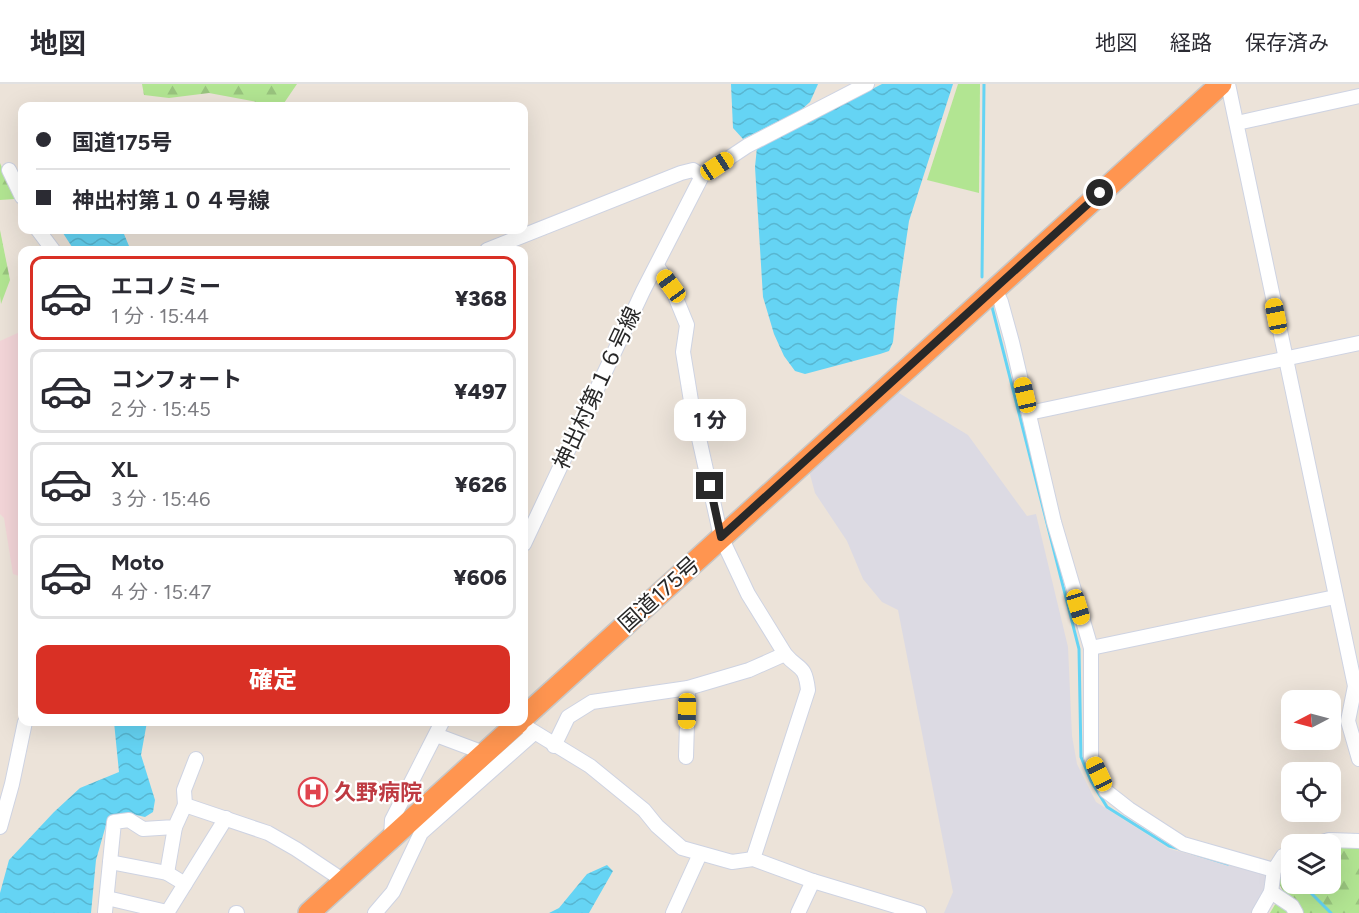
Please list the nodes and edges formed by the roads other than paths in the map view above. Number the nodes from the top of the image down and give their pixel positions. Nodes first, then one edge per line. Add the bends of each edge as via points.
1 (867, 84) edge
2 (1221, 84) edge
3 (1228, 84) edge
4 (1354, 92) edge
5 (1237, 123) junction
6 (9, 171) dead end
7 (702, 176) junction
8 (18, 189) edge
9 (527, 234) edge
10 (528, 234) edge
11 (497, 246) edge
12 (657, 266) junction
13 (995, 289) junction
14 (1359, 343) edge
15 (1285, 359) junction
16 (1029, 413) junction
17 (528, 535) edge
18 (721, 537) junction
19 (1335, 597) junction
20 (1091, 648) junction
21 (785, 654) junction
22 (688, 688) junction
23 (528, 719) edge
24 (24, 726) edge
25 (520, 726) edge
26 (521, 726) edge
27 (528, 726) edge
28 (439, 728) edge
29 (554, 746) junction
30 (484, 753) junction
31 (686, 757) dead end
32 (196, 759) dead end
33 (1359, 759) edge
34 (185, 805) junction
35 (226, 818) junction
36 (0, 827) edge
37 (175, 827) junction
38 (391, 837) junction
39 (1341, 840) edge
40 (1359, 841) edge
41 (700, 854) junction
42 (1281, 858) edge
43 (753, 859) junction
44 (110, 862) junction
45 (1274, 870) junction
46 (167, 873) junction
47 (813, 880) junction
48 (344, 881) junction
49 (185, 884) junction
50 (1271, 892) junction
51 (106, 905) edge
52 (167, 913) edge
53 (309, 913) edge
54 (375, 913) edge
55 (673, 913) edge
56 (798, 913) edge
57 (919, 913) edge
58 (1259, 913) edge
59 (1296, 913) edge

1 - 7 street, 神出村第１６号線 via 747,146
2 - 13 highway, 国道175号
3 - 5 street
4 - 5 street
5 - 15 street
6 - 8 street
7 - 10 street via 693,170 681,173
7 - 12 street, 神出村第１６号線
9 - 11 street
12 - 17 street, 神出村第１６号線
12 - 18 street via 671,286 687,325 683,352
13 - 16 street
13 - 18 highway, 国道175号
14 - 15 street
15 - 16 street
15 - 19 street
16 - 20 street via 1054,522
18 - 21 street via 748,594
18 - 23 highway, 国道175号
19 - 20 street
19 - 33 street via 1355,686 1348,721
20 - 45 street via 1091,757 1106,791 1183,844
21 - 22 street via 749,670
21 - 43 street via 800,666 808,690
22 - 29 street via 592,702 567,717
22 - 31 street
24 - 36 street
25 - 30 highway, 国道175号
26 - 54 street via 420,833 393,892
27 - 29 street
28 - 30 street
28 - 38 street via 392,820
29 - 41 street via 590,766 644,810 682,848
30 - 38 highway, 国道175号
32 - 34 street via 184,790
34 - 35 street
34 - 37 street
35 - 48 street via 268,833
35 - 49 street
37 - 44 street via 143,829 129,820 114,822
37 - 46 street
38 - 48 highway, 国道175号
39 - 40 street
41 - 43 street via 732,862
41 - 55 street
42 - 45 street
43 - 47 street
44 - 46 street
44 - 51 street
45 - 50 street
46 - 49 street
47 - 56 street
47 - 57 street
48 - 53 highway, 国道175号
49 - 52 street
50 - 58 street
50 - 59 street
51 - 52 street

